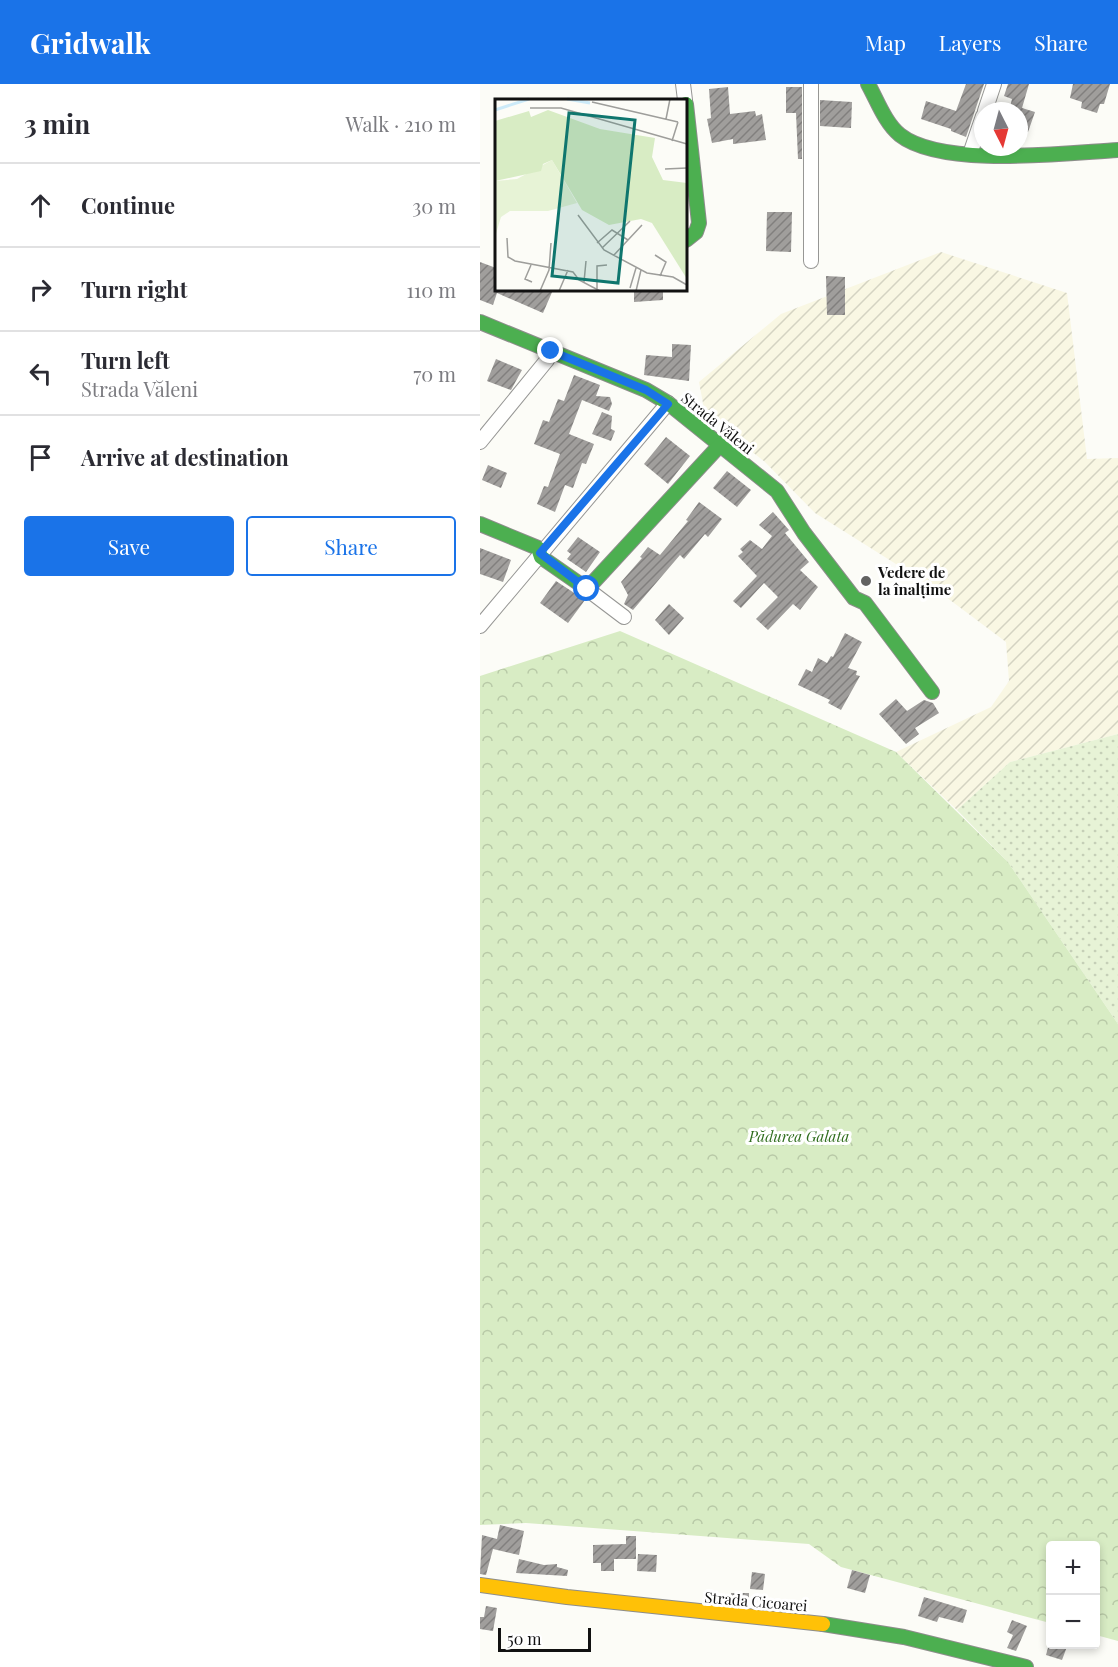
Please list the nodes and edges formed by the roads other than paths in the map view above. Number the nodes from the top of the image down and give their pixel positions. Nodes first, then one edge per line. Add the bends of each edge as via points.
1 (683, 84) edge
2 (811, 84) edge
3 (868, 84) edge
4 (993, 84) edge
5 (685, 99) edge
6 (988, 102) edge
7 (687, 119) edge
8 (974, 142) edge
9 (1118, 150) edge
10 (970, 154) junction
11 (687, 239) edge
12 (811, 261) dead end
13 (480, 321) edge
14 (551, 351) junction
15 (668, 404) junction
16 (480, 442) edge
17 (720, 445) junction
18 (480, 524) edge
19 (540, 553) junction
20 (587, 589) junction
21 (624, 617) dead end
22 (480, 626) edge
23 (932, 692) dead end
24 (480, 1585) edge
25 (1026, 1667) edge

1 - 5 street
2 - 12 street
3 - 10 street via 899,135 924,147
4 - 6 street
7 - 11 street via 699,223
8 - 10 street
9 - 10 street
13 - 14 street, Strada Văleni
14 - 15 street, Strada Văleni via 646,390
14 - 16 street via 548,360
15 - 17 street, Strada Văleni
15 - 19 street
17 - 20 street
17 - 23 street, Strada Văleni via 777,491 854,598 865,603
18 - 19 street via 538,548
19 - 20 street
19 - 22 street
20 - 21 street
24 - 25 street, Strada Cicoarei via 630,1606 829,1624 912,1638

